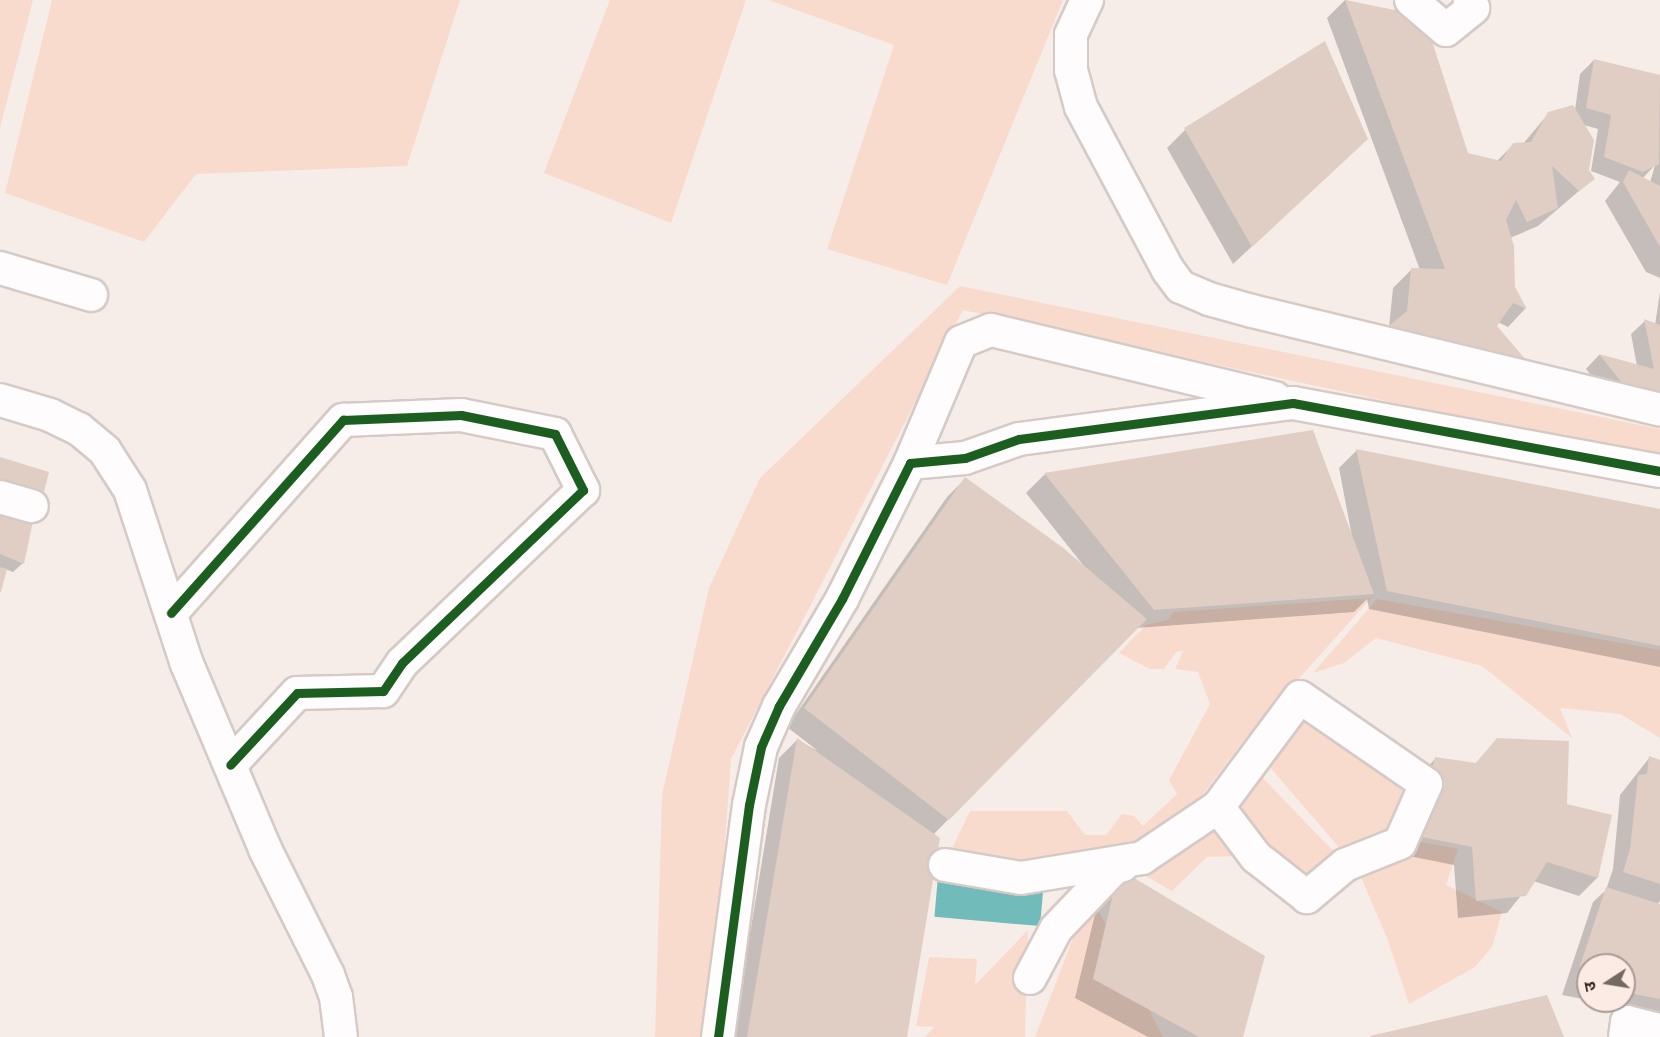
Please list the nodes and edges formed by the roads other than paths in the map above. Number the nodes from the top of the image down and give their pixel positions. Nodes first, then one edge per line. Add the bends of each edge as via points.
1 (1087, 0) edge
2 (1470, 0) edge
3 (1428, 5) edge
4 (0, 268) edge
5 (91, 295) dead end
6 (0, 400) edge
7 (1293, 402) junction
8 (1660, 410) edge
9 (910, 463) junction
10 (1660, 471) edge
11 (0, 497) edge
12 (32, 506) dead end
13 (171, 613) junction
14 (230, 765) junction
15 (1218, 807) junction
16 (1142, 858) junction
17 (945, 865) dead end
18 (1030, 978) dead end
19 (1660, 1030) edge
20 (341, 1037) edge
21 (718, 1037) edge
22 (1625, 1037) edge

1 - 8 street via 1071,35 1071,70 1081,107 1168,270 1181,286 1252,311
2 - 3 street via 1473,8 1446,30
4 - 5 street
6 - 13 street via 51,415 79,429 105,451 130,490
7 - 9 street via 1019,438 965,458
7 - 9 street via 991,330 961,342
7 - 10 street
9 - 21 street via 842,599 779,706 761,747 749,805
11 - 12 street
13 - 14 street via 187,664
13 - 14 street via 343,420 461,415 555,434 583,490 402,663 383,691 297,693
14 - 20 street via 265,849 328,975 336,997
15 - 15 street via 1300,697 1425,784 1400,843 1345,865 1307,897 1256,857
15 - 16 street
16 - 17 street via 1021,878
16 - 18 street via 1114,868 1083,900 1056,929
19 - 22 street via 1627,1022

